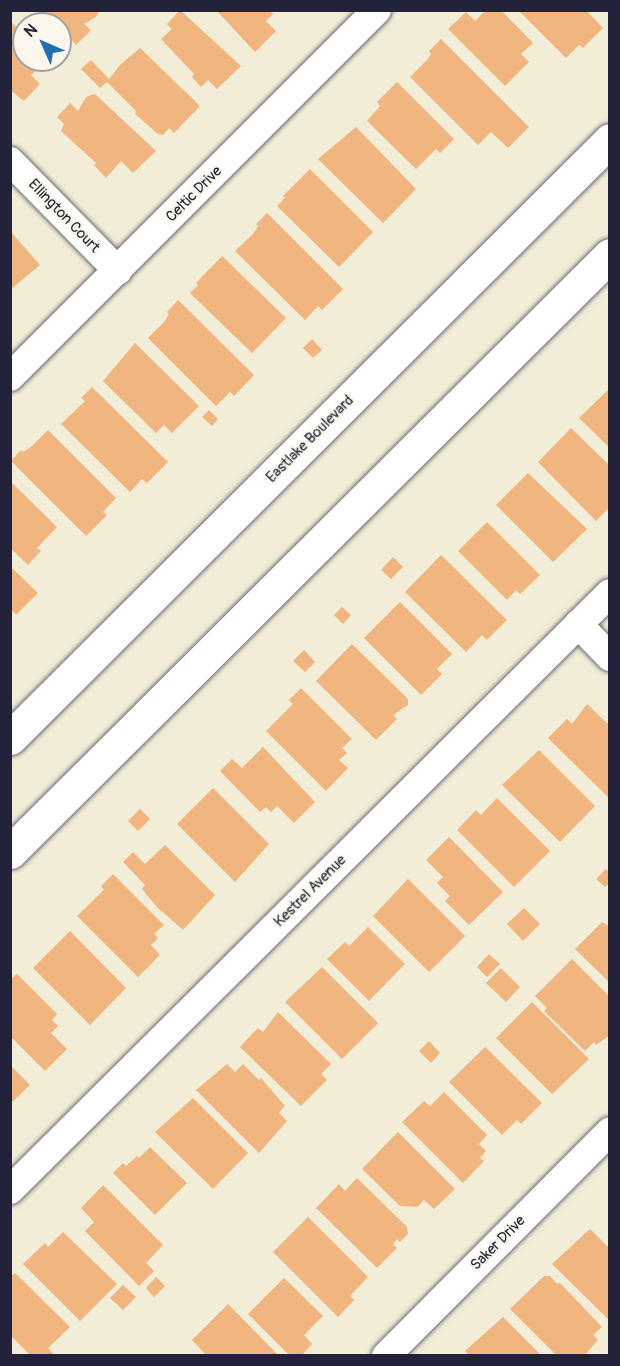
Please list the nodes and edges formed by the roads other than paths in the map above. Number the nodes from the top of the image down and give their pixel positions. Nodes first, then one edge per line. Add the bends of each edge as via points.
1 (377, 10) edge
2 (609, 140) edge
3 (10, 161) edge
4 (609, 255) edge
5 (118, 271) junction
6 (10, 377) edge
7 (609, 593) edge
8 (578, 624) junction
9 (609, 657) edge
10 (10, 738) edge
11 (10, 852) edge
12 (609, 1131) edge
13 (10, 1190) edge
14 (386, 1356) edge

1 - 5 street, Celtic Drive
2 - 10 main road, Eastlake Boulevard
3 - 5 street, Ellington Court
4 - 11 main road
5 - 6 street, Celtic Drive
7 - 8 street, Kestrel Avenue
8 - 9 street
8 - 13 street, Kestrel Avenue
12 - 14 street, Saker Drive

